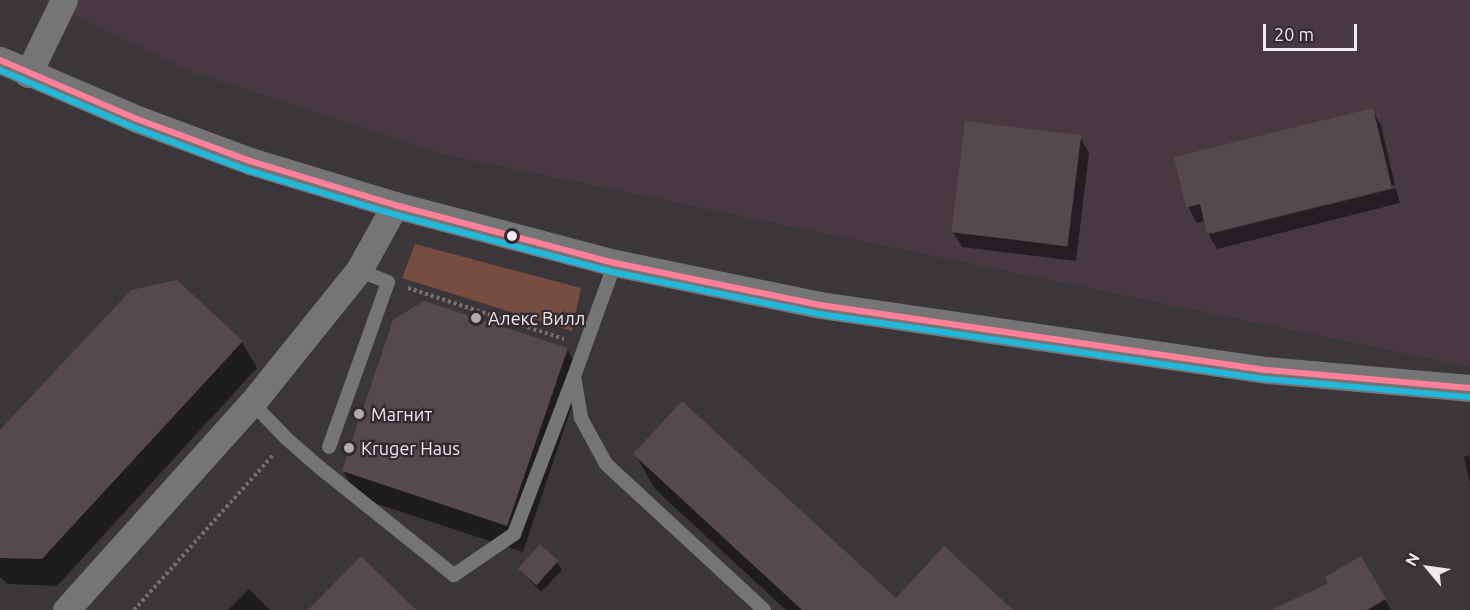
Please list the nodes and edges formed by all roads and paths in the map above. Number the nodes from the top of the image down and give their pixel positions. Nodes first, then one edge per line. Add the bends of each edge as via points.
1 (64, 0) edge
2 (0, 60) edge
3 (28, 74) junction
4 (395, 205) junction
5 (615, 262) junction
6 (359, 270) junction
7 (388, 282) junction
8 (585, 346) junction
9 (574, 376) junction
10 (1470, 388) edge
11 (252, 403) junction
12 (286, 439) junction
13 (329, 447) dead end
14 (66, 610) edge
15 (134, 610) edge
16 (764, 610) edge

1 - 3 street
2 - 3 street
3 - 4 street via 250,161
4 - 5 street
4 - 6 street
5 - 8 lane
5 - 10 street via 844,308 1267,370
6 - 7 lane
6 - 11 street
7 - 8 path
7 - 13 lane
8 - 9 lane
9 - 12 lane via 514,534 453,575
9 - 16 lane via 581,418 606,464
11 - 12 lane
11 - 14 street
12 - 15 path

